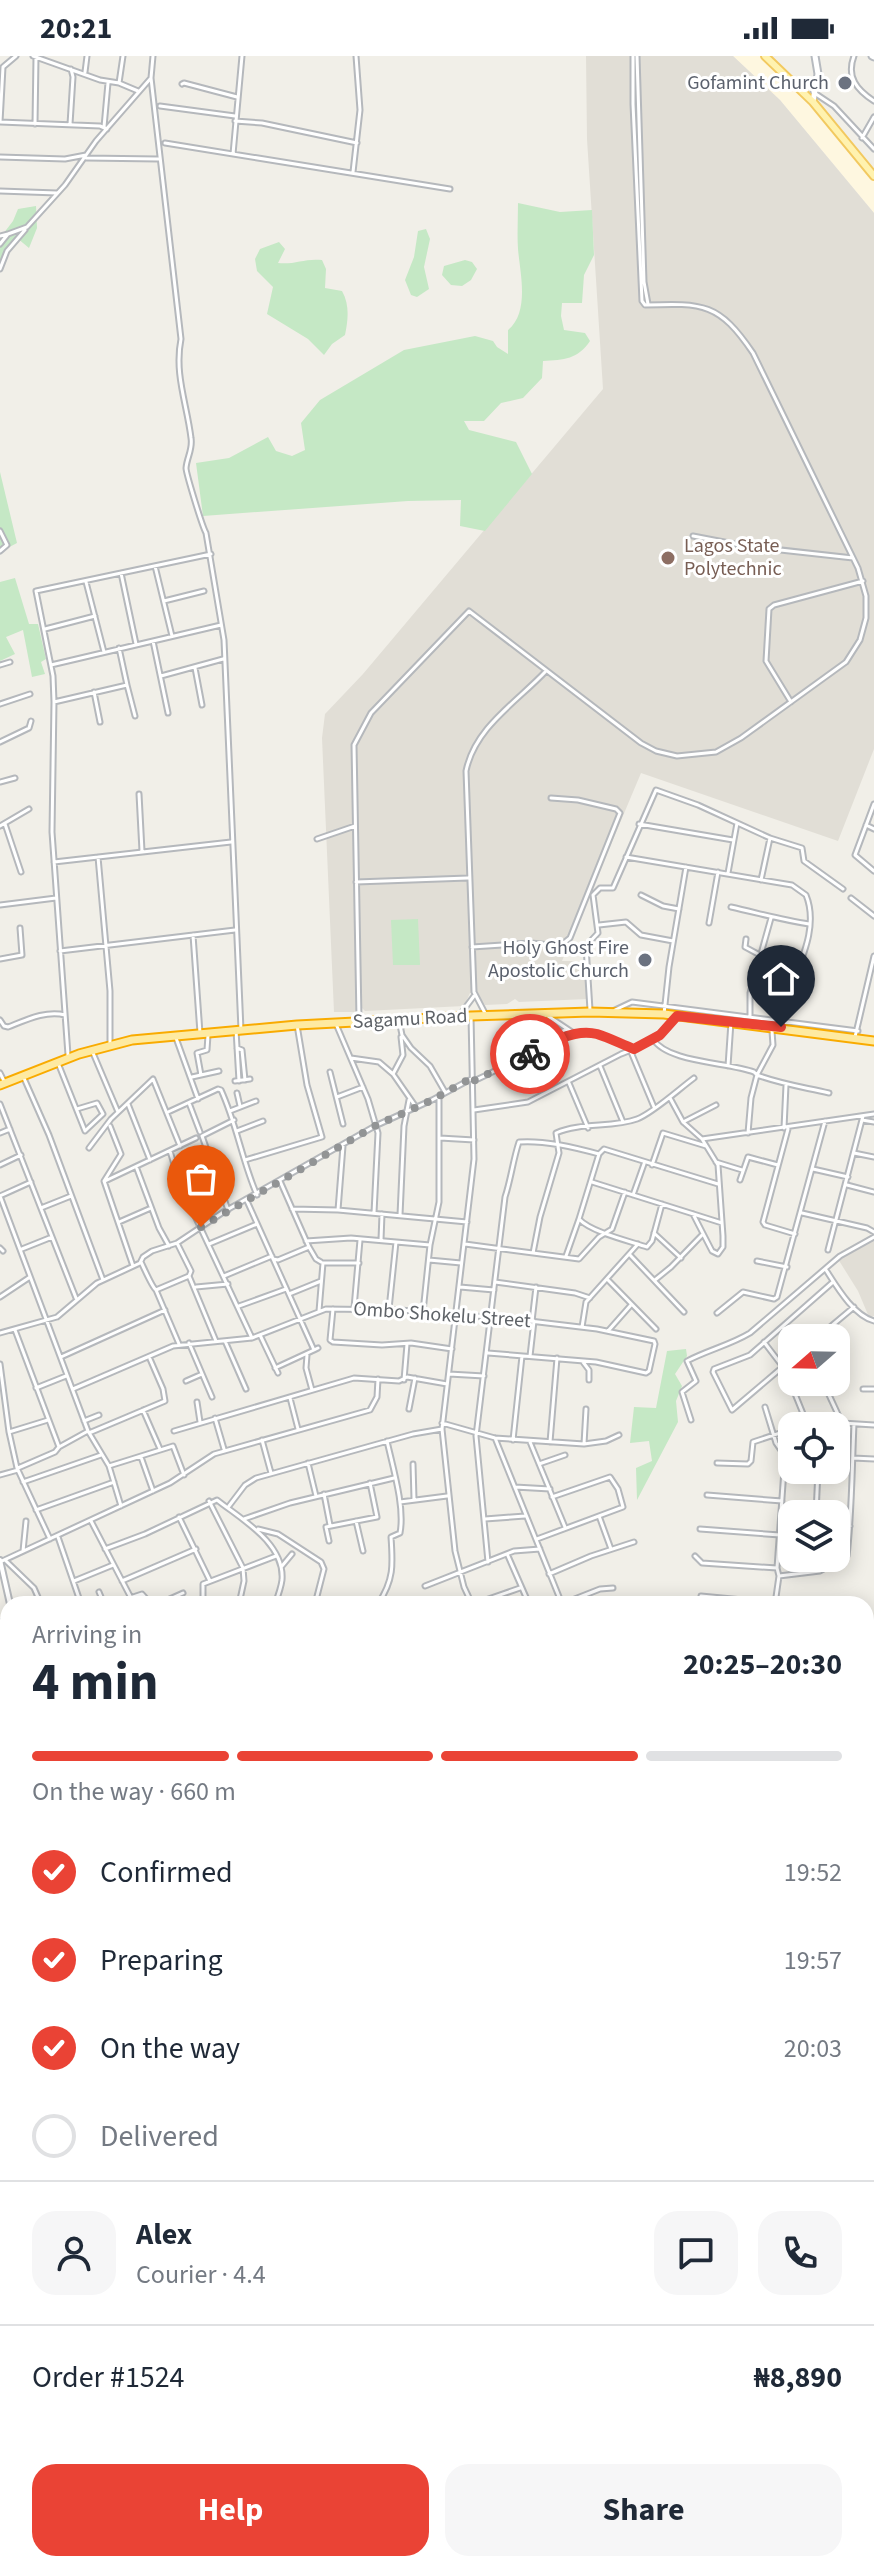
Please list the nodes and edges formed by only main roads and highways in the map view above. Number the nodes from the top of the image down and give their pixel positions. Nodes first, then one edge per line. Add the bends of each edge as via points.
1 (765, 56) edge
2 (814, 56) edge
3 (774, 59) edge
4 (811, 95) junction
5 (874, 176) edge
6 (873, 1043) edge
7 (2, 1084) edge

1 - 3 main road
2 - 4 main road
3 - 4 main road via 800,90
4 - 5 main road
6 - 7 highway, Sagamu Road via 857,1034 677,1016 665,1010 399,1019 175,1035 110,1045

